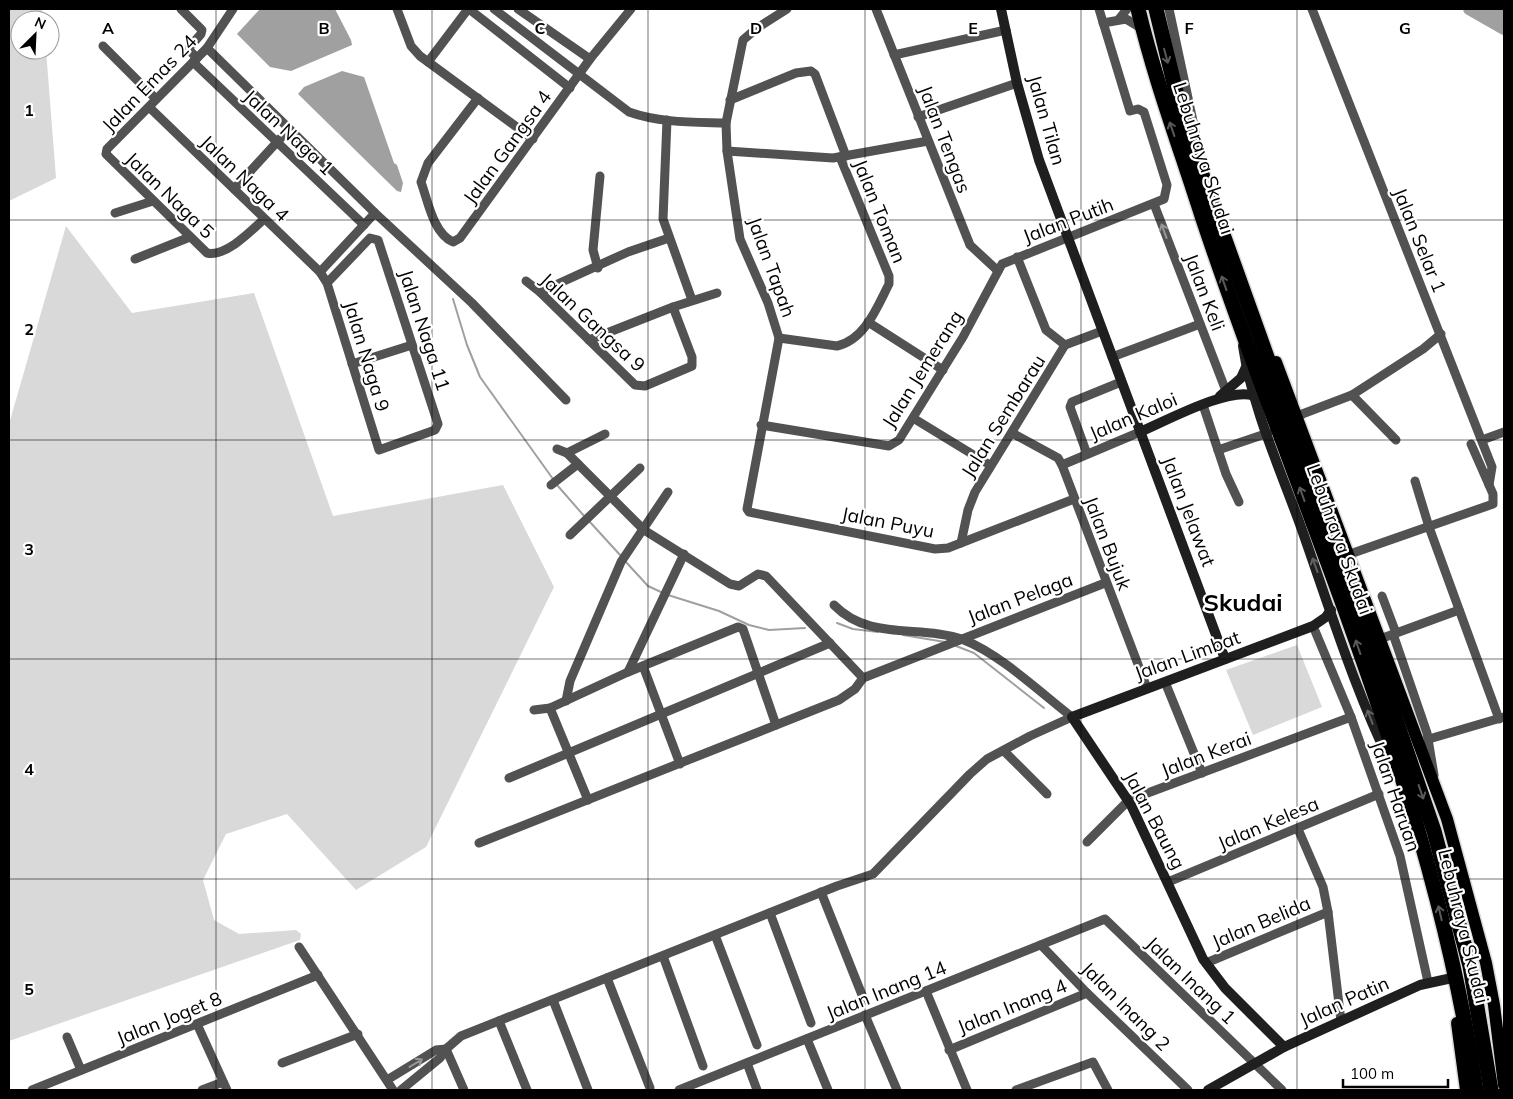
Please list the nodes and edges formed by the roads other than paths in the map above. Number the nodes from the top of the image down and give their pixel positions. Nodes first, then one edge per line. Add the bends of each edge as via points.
1 (181, 9) edge
2 (233, 9) edge
3 (397, 9) edge
4 (469, 9) edge
5 (494, 9) edge
6 (518, 9) edge
7 (630, 9) edge
8 (787, 9) edge
9 (876, 9) edge
10 (1001, 9) edge
11 (1099, 9) edge
12 (1127, 9) edge
13 (1138, 9) edge
14 (1156, 9) edge
15 (1169, 9) edge
16 (1312, 9) edge
17 (775, 11) edge
18 (1119, 19) junction
19 (1103, 23) junction
20 (1143, 29) junction
21 (1006, 30) junction
22 (103, 46) dead end
23 (207, 48) junction
24 (894, 55) junction
25 (590, 59) junction
26 (196, 60) junction
27 (428, 62) junction
28 (580, 74) junction
29 (1017, 82) junction
30 (570, 88) junction
31 (478, 98) junction
32 (156, 99) junction
33 (730, 100) junction
34 (149, 107) junction
35 (918, 117) junction
36 (667, 120) junction
37 (726, 123) junction
38 (289, 129) junction
39 (533, 139) junction
40 (928, 141) junction
41 (277, 143) junction
42 (727, 151) junction
43 (106, 154) joint
44 (843, 157) junction
45 (600, 176) dead end
46 (1206, 186) junction
47 (234, 189) junction
48 (153, 201) junction
49 (1154, 204) junction
50 (114, 213) dead end
51 (375, 213) junction
52 (264, 219) junction
53 (364, 224) junction
54 (190, 237) junction
55 (669, 238) junction
56 (1066, 238) junction
57 (1017, 257) junction
58 (135, 259) dead end
59 (598, 268) junction
60 (998, 271) junction
61 (320, 272) junction
62 (526, 281) dead end
63 (327, 283) junction
64 (540, 292) junction
65 (717, 293) dead end
66 (1245, 297) junction
67 (692, 300) junction
68 (673, 307) junction
69 (868, 322) junction
70 (1200, 324) junction
71 (1240, 329) junction
72 (1102, 331) junction
73 (1441, 334) junction
74 (779, 338) junction
75 (589, 340) junction
76 (412, 344) junction
77 (1065, 345) junction
78 (1112, 357) junction
79 (352, 364) junction
80 (1246, 367) junction
81 (943, 370) junction
82 (1121, 382) junction
83 (1226, 391) junction
84 (1352, 395) junction
85 (1254, 396) junction
86 (1218, 398) junction
87 (566, 400) dead end
88 (1203, 405) junction
89 (1297, 416) junction
90 (913, 418) junction
91 (761, 425) junction
92 (1140, 432) junction
93 (1504, 432) edge
94 (1012, 433) junction
95 (1268, 433) junction
96 (605, 434) dead end
97 (1396, 440) dead end
98 (1482, 440) junction
99 (1471, 444) dead end
100 (557, 449) dead end
101 (379, 450) joint
102 (1218, 450) junction
103 (567, 454) junction
104 (1087, 454) junction
105 (578, 464) junction
106 (990, 465) junction
107 (1062, 465) junction
108 (640, 468) dead end
109 (1415, 481) dead end
110 (554, 483) dead end
111 (1489, 484) junction
112 (1314, 488) junction
113 (668, 492) dead end
114 (609, 496) junction
115 (1074, 499) junction
116 (1239, 502) dead end
117 (749, 512) joint
118 (1429, 527) junction
119 (644, 530) junction
120 (570, 535) dead end
121 (961, 543) junction
122 (684, 554) junction
123 (1350, 554) junction
124 (1105, 583) junction
125 (1382, 596) dead end
126 (1364, 598) junction
127 (834, 605) dead end
128 (1331, 610) junction
129 (1459, 610) junction
130 (1313, 626) junction
131 (1336, 628) junction
132 (1395, 633) junction
133 (962, 639) junction
134 (1380, 639) junction
135 (830, 643) junction
136 (1225, 660) junction
137 (643, 666) junction
138 (628, 672) junction
139 (757, 675) junction
140 (863, 678) junction
141 (1165, 682) junction
142 (1147, 688) junction
143 (566, 700) junction
144 (550, 708) junction
145 (534, 710) dead end
146 (662, 715) junction
147 (1072, 717) junction
148 (1351, 717) junction
149 (1502, 718) edge
150 (776, 725) junction
151 (1429, 740) junction
152 (1004, 751) junction
153 (567, 753) junction
154 (680, 764) junction
155 (1202, 772) junction
156 (509, 778) dead end
157 (1436, 788) junction
158 (1047, 794) dead end
159 (1379, 794) junction
160 (588, 800) junction
161 (1129, 800) junction
162 (1413, 809) junction
163 (1298, 829) junction
164 (1087, 842) dead end
165 (479, 843) dead end
166 (1168, 882) junction
167 (821, 892) junction
168 (1328, 912) junction
169 (770, 913) junction
170 (1105, 919) joint
171 (715, 935) junction
172 (1041, 945) junction
173 (299, 947) dead end
174 (663, 956) junction
175 (1451, 961) junction
176 (1206, 963) junction
177 (318, 975) junction
178 (607, 978) junction
179 (1452, 978) junction
180 (1428, 982) junction
181 (926, 991) junction
182 (1087, 993) junction
183 (553, 1000) junction
184 (864, 1000) dead end
185 (1499, 1004) edge
186 (865, 1016) junction
187 (1473, 1019) junction
188 (499, 1021) junction
189 (1341, 1021) junction
190 (811, 1023) dead end
191 (196, 1024) junction
192 (1501, 1031) edge
193 (358, 1034) junction
194 (67, 1037) dead end
195 (807, 1039) junction
196 (757, 1045) dead end
197 (1284, 1047) junction
198 (446, 1048) junction
199 (949, 1050) junction
200 (282, 1063) dead end
201 (747, 1063) junction
202 (1254, 1064) junction
203 (703, 1066) dead end
204 (81, 1070) junction
205 (1504, 1085) edge
206 (225, 1086) edge
207 (391, 1088) edge
208 (650, 1088) dead end
209 (32, 1090) edge
210 (202, 1090) edge
211 (464, 1090) edge
212 (527, 1090) edge
213 (588, 1090) edge
214 (679, 1090) edge
215 (757, 1090) edge
216 (828, 1090) edge
217 (897, 1090) edge
218 (967, 1090) edge
219 (1016, 1090) edge
220 (1108, 1090) edge
221 (1188, 1090) edge
222 (1208, 1090) edge
223 (1282, 1090) edge
224 (1466, 1090) edge
225 (1476, 1090) edge
226 (1491, 1090) edge

1 - 26 street via 202,30 188,49
2 - 23 street, Jalan Emas 24
3 - 27 street via 411,46
4 - 27 street
4 - 30 street
5 - 28 street
6 - 25 street
7 - 25 street, Jalan Gangsa 4
8 - 17 street, Jalan Tapah
9 - 24 street, Jalan Tengas
10 - 21 street, Jalan Tilan
11 - 19 street
12 - 18 street
13 - 20 highway, Lebuhraya Skudai
14 -> 46 highway, Lebuhraya Skudai via 1178,100
15 - 46 street
16 - 73 street, Jalan Selar 1
17 - 33 street, Jalan Tapah via 743,40
18 - 19 street
18 - 20 street via 1126,19
19 - 49 street via 1130,110 1144,112 1167,185 1164,199
71 -> 20 highway, Lebuhraya Skudai via 1162,98
21 - 24 street
21 - 29 street, Jalan Tilan
22 - 32 street
23 - 26 street, Jalan Emas 24
23 - 38 street
24 - 35 street, Jalan Tengas
25 - 28 street, Jalan Gangsa 4
26 - 32 street, Jalan Emas 24
26 - 41 street, Jalan Naga 1
27 - 31 street
28 - 30 street, Jalan Gangsa 4
28 - 36 street via 629,112
29 - 35 street
29 - 56 street, Jalan Tilan
30 - 39 street, Jalan Gangsa 4
31 - 39 street
31 - 39 street, Jalan Gangsa 4 via 428,163 421,182 444,238 453,242 460,238
32 - 34 street, Jalan Emas 24
33 - 37 street, Jalan Tapah
33 - 44 street, Jalan Toman via 806,70 813,72
34 - 43 street, Jalan Emas 24 via 107,149
34 - 47 street, Jalan Naga 4
35 - 40 street, Jalan Tengas
36 - 37 street
36 - 55 street via 662,207
37 - 42 street, Jalan Tapah
38 - 41 street
38 - 51 street
40 - 44 street
40 - 60 street, Jalan Tengas via 970,245
41 - 47 street
41 - 53 street, Jalan Naga 1
42 - 44 street via 809,158
42 - 74 street, Jalan Tapah via 740,238
43 - 48 street, Jalan Naga 5
44 - 69 street, Jalan Toman via 889,276 889,284
45 - 59 street via 594,250
46 - 66 highway, Lebuhraya Skudai
47 - 52 street, Jalan Naga 4
48 - 50 street
48 - 54 street, Jalan Naga 5
49 - 56 street, Jalan Putih
70 -> 49 street, Jalan Keli
51 - 53 street
51 - 87 street via 472,303
52 - 54 street, Jalan Naga 5 via 241,241 210,254
52 - 61 street, Jalan Naga 4
53 - 61 street
54 - 58 street
55 - 59 street via 628,252
55 - 67 street
56 - 57 street, Jalan Putih
56 - 72 street, Jalan Tilan
57 - 60 street, Jalan Putih via 1002,264
57 - 77 street via 1046,330
59 - 64 street
60 - 81 street, Jalan Jemerang
61 - 63 street, Jalan Naga 9
62 - 64 street, Jalan Gangsa 9
63 - 76 street, Jalan Naga 11 via 370,238 378,240
63 - 79 street, Jalan Naga 9
64 - 75 street, Jalan Gangsa 9
65 - 67 street
66 - 89 main road via 1261,322
66 - 112 highway, Lebuhraya Skudai
67 - 68 street
68 - 75 street
68 - 75 street, Jalan Gangsa 9 via 692,357 692,366 654,383 635,386
69 - 74 street, Jalan Toman via 851,340 837,346
69 - 81 street
70 - 78 street
70 - 83 street, Jalan Keli
71 - 80 street
162 -> 71 highway, Lebuhraya Skudai via 1358,649
72 - 77 street, Jalan Sembarau
72 - 78 street, Jalan Jelawat
73 - 84 street
73 - 98 street, Jalan Selar 1
74 - 91 street, Jalan Tapah
76 - 79 street
76 - 101 street, Jalan Naga 11 via 437,427
77 - 94 street, Jalan Sembarau
78 - 82 street, Jalan Jelawat
79 - 101 street, Jalan Naga 9
80 - 83 street, Jalan Kaloi via 1241,378
80 - 85 street
81 - 90 street, Jalan Jemerang
82 - 92 street, Jalan Jelawat
82 - 104 street via 1072,402 1070,407
83 - 86 street, Jalan Kaloi
84 - 89 street
84 - 97 street
85 - 86 street, Jalan Kaloi via 1244,393
85 - 95 street
86 - 88 street, Jalan Kaloi
88 - 92 street, Jalan Kaloi
88 - 102 street
89 - 123 main road
90 - 91 street, Jalan Jemerang via 899,440 888,446
90 - 106 street
91 - 117 street, Jalan Tapah via 747,505
92 - 104 street, Jalan Kaloi
92 - 136 street, Jalan Jelawat
93 - 98 street
94 - 106 street, Jalan Sembarau
94 - 107 street via 1058,458
95 - 102 street
128 -> 95 street
96 - 103 street
98 - 111 street, Jalan Selar 1 via 1492,467
99 - 111 street
100 - 103 street
102 - 116 street
103 - 105 street
104 - 107 street, Jalan Kaloi
105 - 110 street
105 - 114 street
106 - 121 street, Jalan Sembarau via 968,510
107 - 115 street, Jalan Bujuk
108 - 114 street
109 - 118 street
111 - 118 street via 1493,504
112 - 126 highway
112 -> 187 highway, Lebuhraya Skudai via 1434,831 1470,966
113 - 119 street
114 - 119 street
114 - 120 street
115 - 121 street, Jalan Puyu
115 - 124 street, Jalan Bujuk
117 - 121 street, Jalan Puyu via 935,549
118 - 123 street
118 - 129 street
119 - 122 street
119 - 143 street via 623,559 570,681
122 - 135 street via 730,584 739,586 758,574 766,576
122 - 138 street
123 - 126 main road
124 - 133 street, Jalan Pelaga
124 - 142 street, Jalan Bujuk
125 - 132 street
126 - 134 main road
127 - 133 street, Jalan Pelaga via 844,615 860,623
128 - 130 street, Jalan Limbat
128 - 131 street
129 - 132 street
129 - 149 street
130 - 131 street, Jalan Limbat
130 - 136 street, Jalan Limbat
130 - 148 street, Jalan Haruan
162 -> 131 street via 1380,743
132 - 134 street
132 - 151 street
133 - 140 street
133 - 147 street, Jalan Baung via 988,652
134 - 157 main road
135 - 139 street
135 - 140 street
136 - 141 street, Jalan Limbat
137 - 138 street
137 - 139 street via 738,627 743,629
137 - 146 street
138 - 143 street
139 - 146 street
139 - 150 street
140 - 150 street via 846,696
141 - 142 street, Jalan Limbat
141 - 155 street
142 - 147 street, Jalan Limbat
143 - 144 street
144 - 145 street
144 - 153 street
146 - 153 street
146 - 154 street
147 - 152 street
147 - 161 street, Jalan Baung
148 - 155 street, Jalan Kerai
148 - 159 street, Jalan Haruan
149 - 151 street
150 - 154 street
151 - 157 street
152 - 158 street
152 - 167 street via 978,766 873,874
153 - 156 street
153 - 160 street
154 - 160 street
155 - 161 street, Jalan Kerai
157 - 185 main road
159 - 163 street, Jalan Kelesa
159 - 180 street, Jalan Haruan via 1400,856
160 - 165 street
161 - 164 street, Jalan Kerai
161 - 166 street, Jalan Baung
175 -> 162 highway, Lebuhraya Skudai
163 - 166 street, Jalan Kelesa
163 - 168 street via 1323,887
166 - 176 street, Jalan Baung
167 - 169 street
167 - 184 street
168 - 176 street, Jalan Belida
168 - 189 street
169 - 171 street
169 - 190 street
170 - 172 street, Jalan Inang 14
170 - 202 street, Jalan Inang 1
171 - 174 street
171 - 196 street
172 - 181 street, Jalan Inang 14
172 - 182 street, Jalan Inang 2
173 - 177 street
174 - 178 street
174 - 203 street
175 - 179 main road
175 - 187 highway, Lebuhraya Skudai
176 - 197 street, Jalan Baung via 1225,988
177 - 191 street, Jalan Joget 8
177 - 193 street
178 - 183 street
178 - 208 street
179 - 180 street, Jalan Patin
179 - 224 main road
180 - 189 street, Jalan Patin
181 - 186 street, Jalan Inang 14
181 - 199 street
182 - 199 street, Jalan Inang 4
182 - 221 street, Jalan Inang 2
183 - 188 street
183 - 213 street
185 - 192 main road
186 - 195 street, Jalan Inang 14
186 - 217 street
187 - 225 highway, Lebuhraya Skudai
187 - 226 highway, Lebuhraya Skudai
188 - 198 street via 461,1036
188 - 212 street
189 - 197 street, Jalan Patin
191 - 204 street, Jalan Joget 8
191 - 206 street
192 - 205 main road
193 - 200 street
193 - 207 street
194 - 204 street
195 - 201 street, Jalan Inang 14
195 - 216 street
197 - 202 street, Jalan Patin
207 -> 198 street via 436,1050
198 - 207 street via 440,1058
198 - 211 street
199 - 218 street
201 - 214 street, Jalan Inang 14
201 - 215 street
202 - 222 street, Jalan Patin
202 - 223 street, Jalan Inang 1
204 - 209 street, Jalan Joget 8
206 - 210 street
219 - 220 street via 1089,1062 1096,1065

